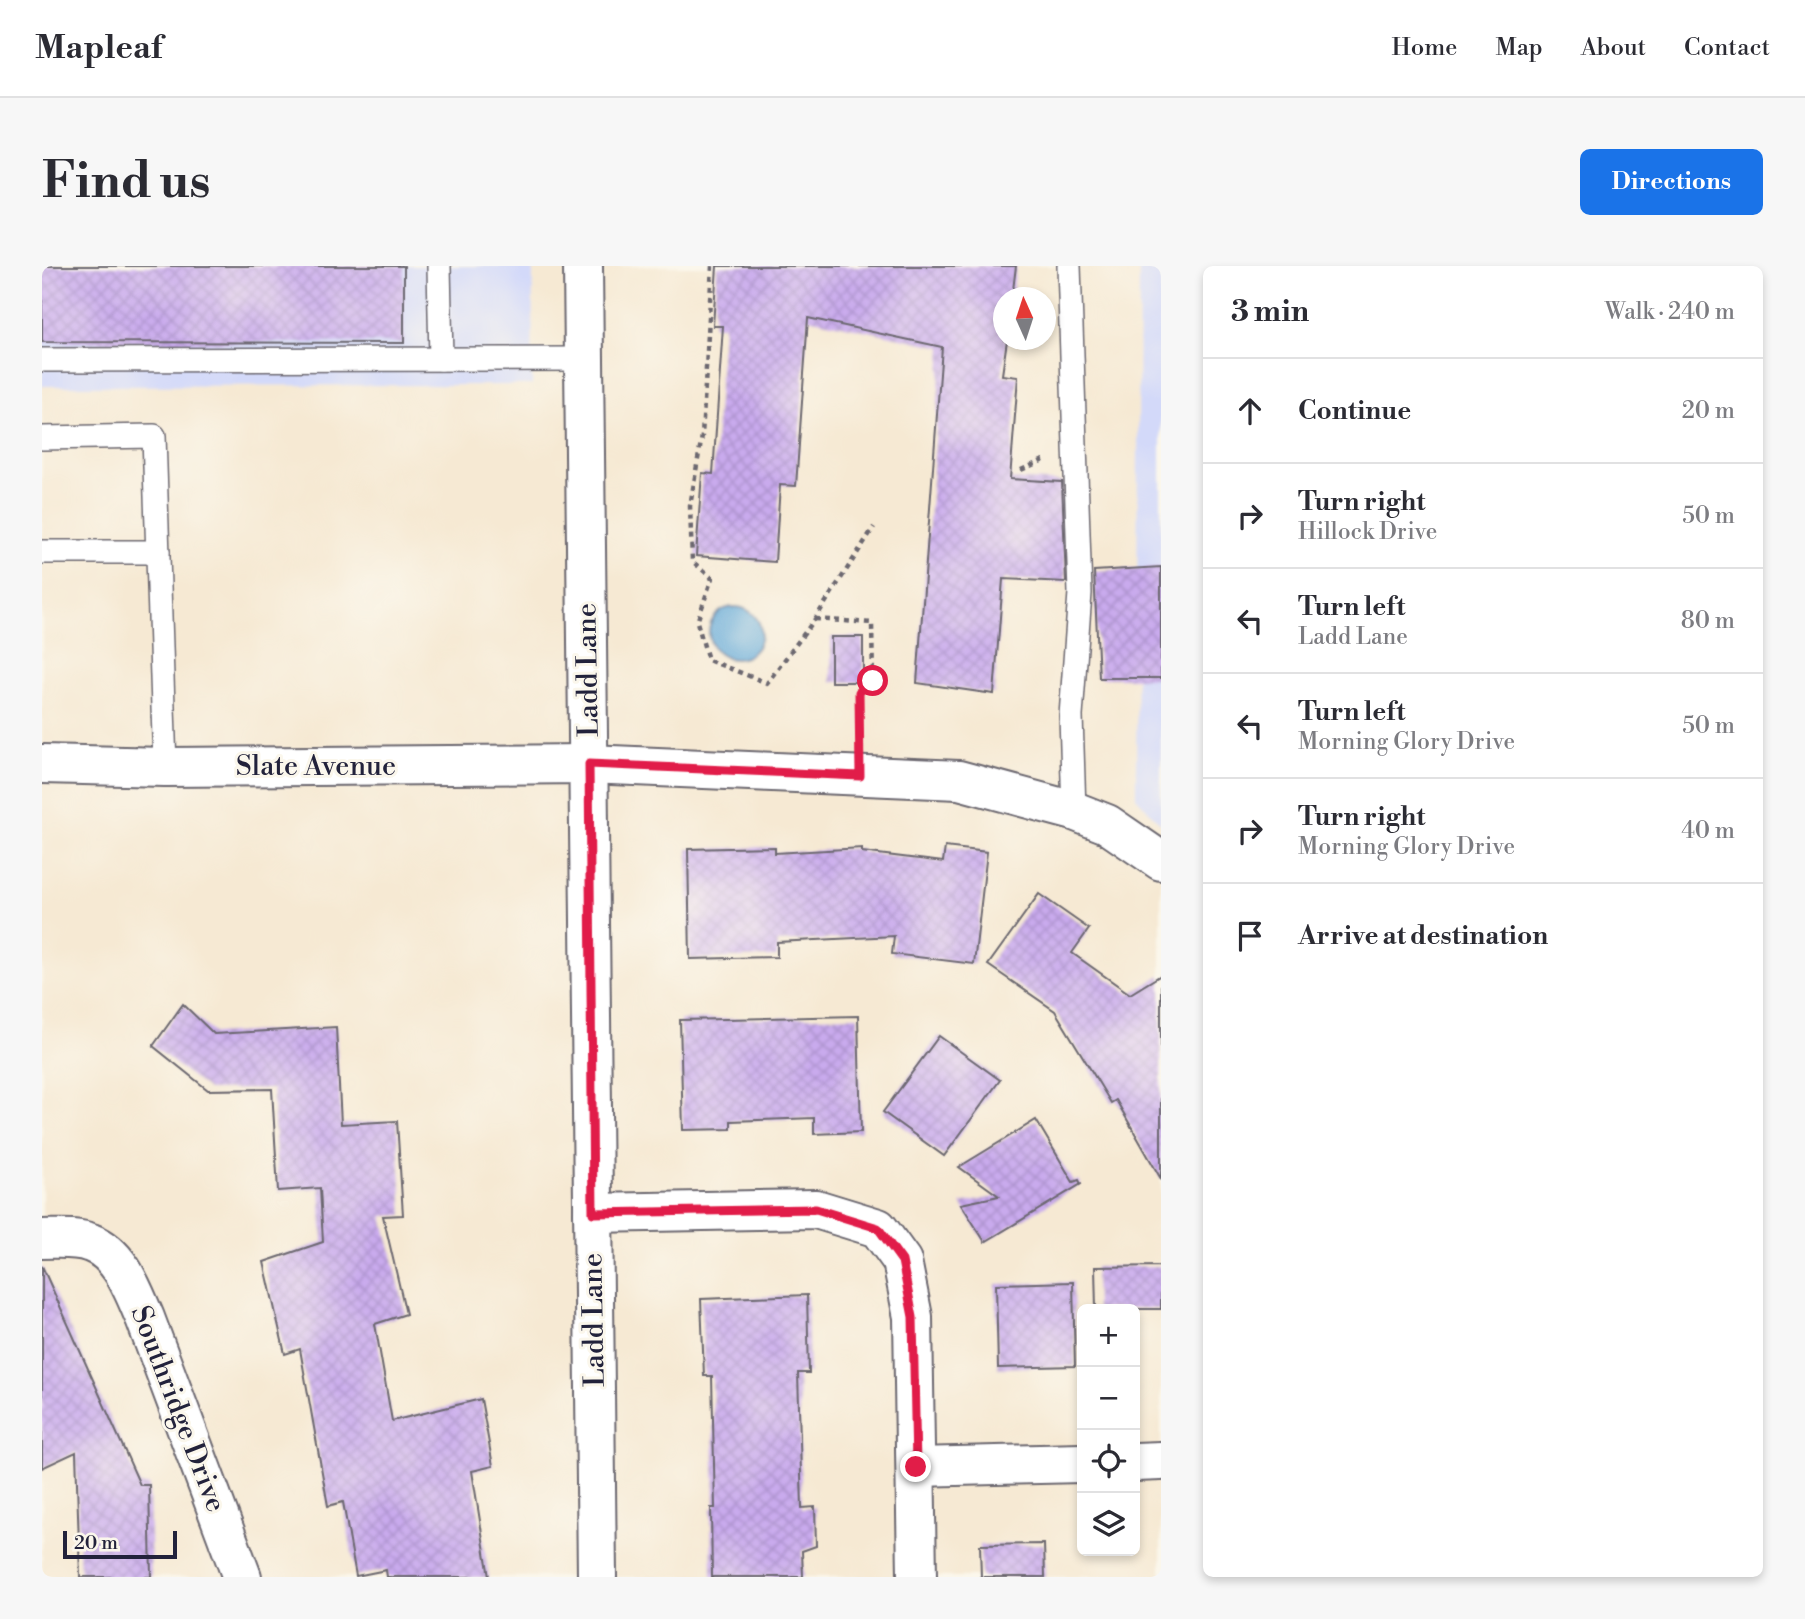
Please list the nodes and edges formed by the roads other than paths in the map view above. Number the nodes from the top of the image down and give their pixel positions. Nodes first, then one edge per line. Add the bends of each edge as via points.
1 (439, 266) edge
2 (583, 266) edge
3 (1069, 266) edge
4 (441, 359) junction
5 (584, 359) junction
6 (42, 360) edge
7 (42, 438) edge
8 (42, 552) edge
9 (158, 552) junction
10 (42, 764) edge
11 (589, 764) junction
12 (165, 767) junction
13 (1074, 811) junction
14 (1161, 861) edge
15 (593, 1213) junction
16 (42, 1239) edge
17 (1161, 1461) edge
18 (1140, 1462) edge
19 (1077, 1463) edge
20 (916, 1467) junction
21 (242, 1577) edge
22 (597, 1577) edge
23 (917, 1577) edge

1 - 4 lane
2 - 5 street, Ladd Lane
3 - 13 lane via 1080,593 1071,716
4 - 5 lane
4 - 6 lane
5 - 11 street, Ladd Lane
7 - 9 lane via 154,436
8 - 9 lane
9 - 12 lane
10 - 12 street, Slate Avenue
11 - 12 street, Slate Avenue
11 - 13 street, Slate Avenue via 959,780
11 - 15 street, Ladd Lane
13 - 14 street, Slate Avenue via 1107,824
15 - 20 street via 816,1209 878,1228 902,1261 913,1317
15 - 22 street, Ladd Lane
16 - 21 street, Southridge Drive via 90,1242 111,1256 131,1286
17 - 18 street
19 - 20 street
20 - 23 street

